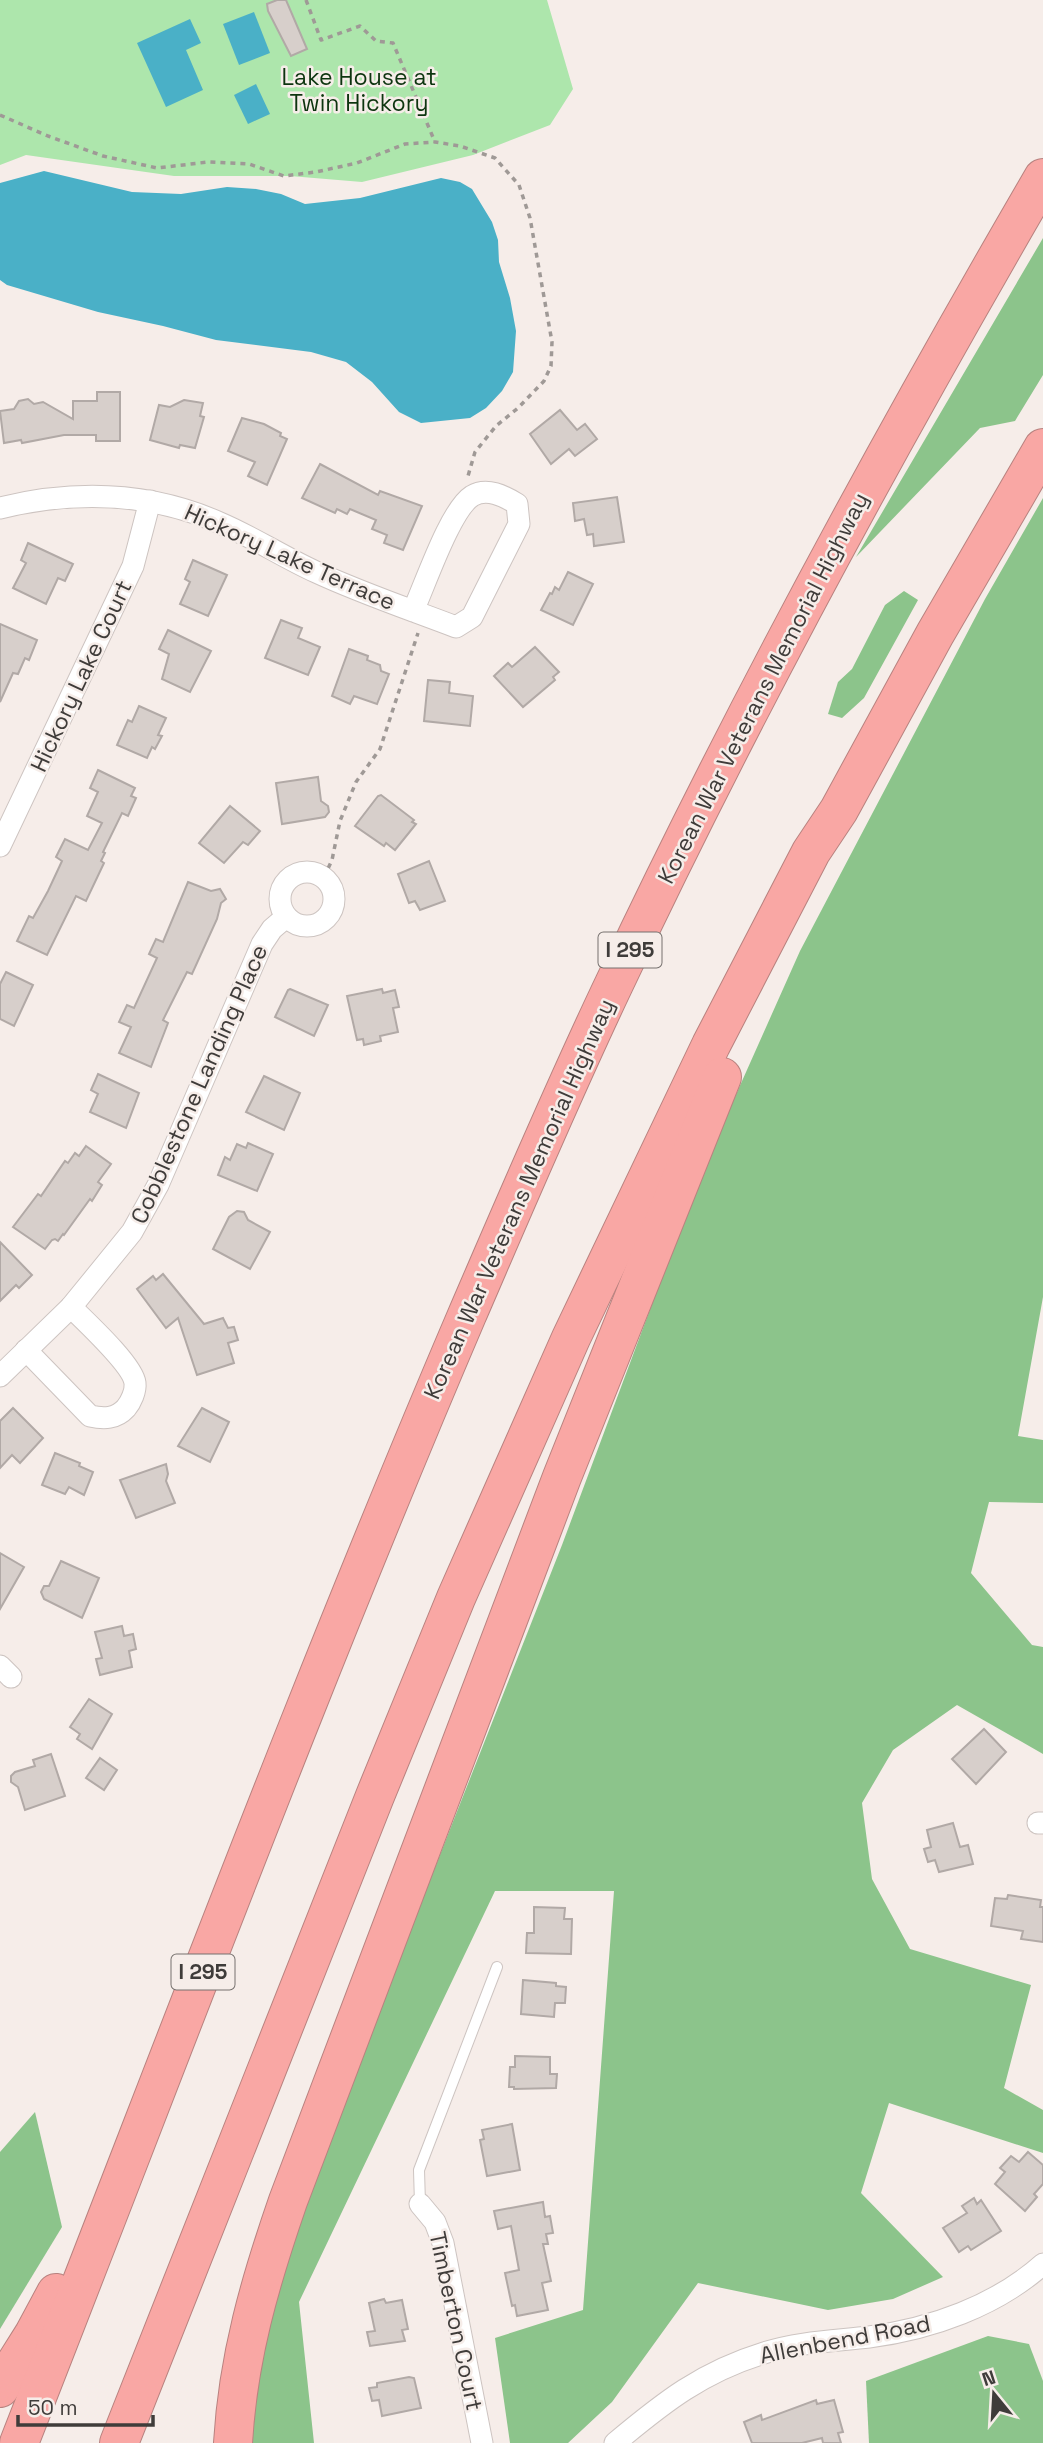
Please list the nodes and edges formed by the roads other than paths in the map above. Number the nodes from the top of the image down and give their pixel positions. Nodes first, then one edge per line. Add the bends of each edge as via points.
1 (1043, 178) edge
2 (1043, 448) edge
3 (150, 501) junction
4 (0, 508) edge
5 (419, 613) junction
6 (839, 810) junction
7 (0, 845) edge
8 (286, 917) junction
9 (71, 1307) junction
10 (26, 1350) junction
11 (0, 1376) edge
12 (498, 1967) dead end
13 (118, 2189) junction
14 (419, 2204) joint
15 (1043, 2264) edge
16 (0, 2388) edge
17 (19, 2443) edge
18 (120, 2443) edge
19 (233, 2443) edge
20 (482, 2443) edge
21 (615, 2443) edge

1 - 13 highway, Korean War Veterans Memorial Highway / I 295 via 818,578 612,988 432,1397 286,1755
2 - 6 highway
3 - 4 street, Hickory Lake Terrace via 74,496
3 - 5 street, Hickory Lake Terrace via 220,523 314,571
3 - 7 street, Hickory Lake Court via 127,578
5 - 5 street, Hickory Lake Terrace via 457,512 473,495 498,493 517,504 519,524 472,617 456,627
6 - 18 highway via 811,852 711,1045 516,1462 375,1796
6 - 19 highway via 825,855 737,1039 662,1223 288,2201 251,2315
8 - 8 street via 279,900 284,883 307,871 324,877 334,892 327,918 301,925
8 - 9 street, Cobblestone Landing Place via 262,944 158,1185 132,1232
9 - 10 street, Cobblestone Landing Place
9 - 10 street via 129,1368 135,1383 131,1402 121,1414 104,1419 90,1416
10 - 11 street, Cobblestone Landing Place
12 - 14 lane via 419,2171
13 - 16 highway
13 - 17 highway
14 - 20 street, Timberton Court via 435,2222 443,2243
15 - 21 street, Allenbend Road via 1005,2292 913,2330 799,2345 723,2368 681,2390

